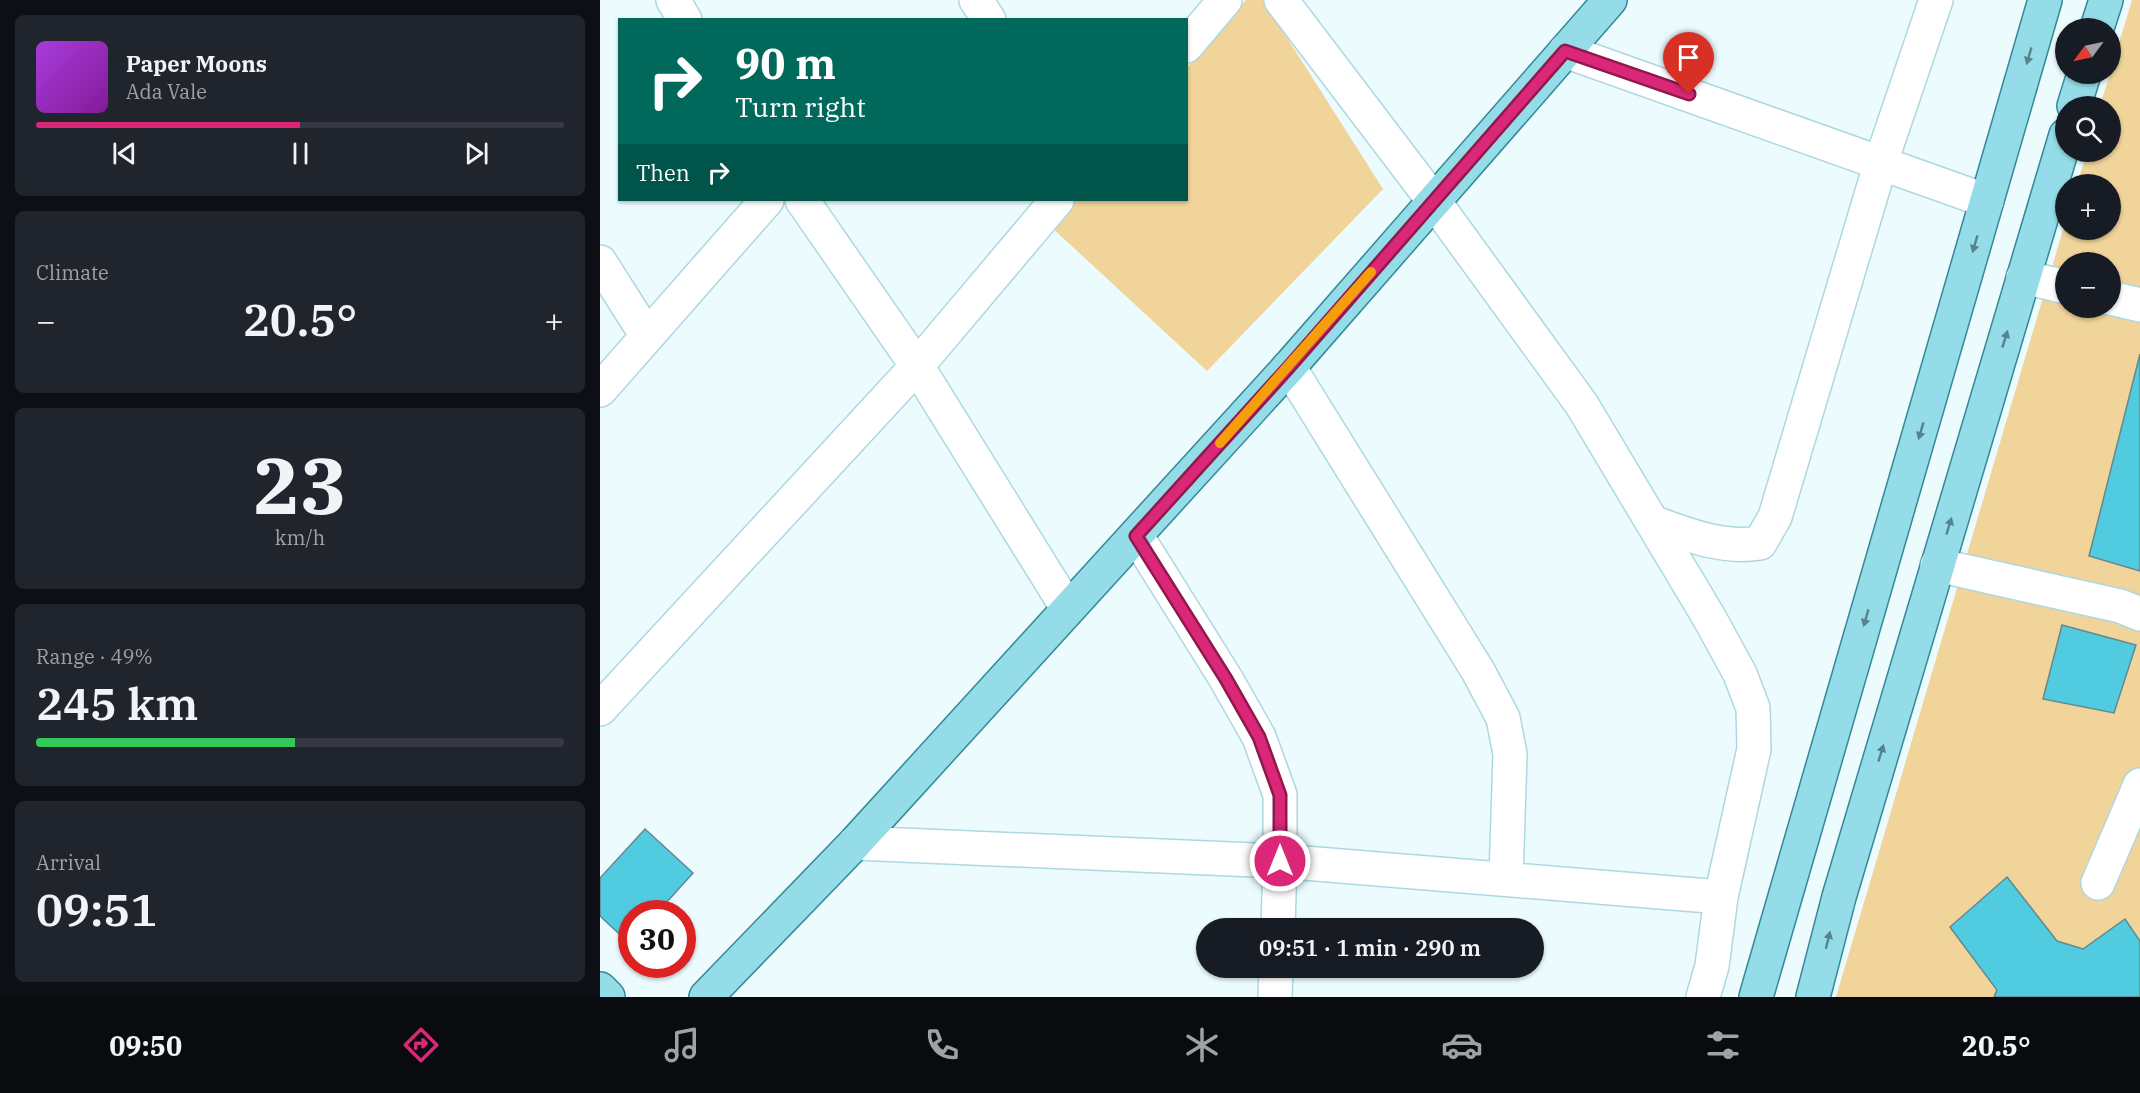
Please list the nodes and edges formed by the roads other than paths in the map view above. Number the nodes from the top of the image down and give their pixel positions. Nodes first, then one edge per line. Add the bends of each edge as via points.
1 (673, 0) edge
2 (976, 0) edge
3 (1225, 0) edge
4 (1281, 0) edge
5 (1610, 0) edge
6 (1936, 0) edge
7 (2045, 0) edge
8 (2106, 0) edge
9 (684, 18) edge
10 (988, 18) edge
11 (2100, 18) edge
12 (1188, 44) edge
13 (1565, 51) junction
14 (1881, 162) junction
15 (2058, 162) edge
16 (766, 201) edge
17 (802, 201) edge
18 (1056, 201) edge
19 (1433, 201) junction
20 (1988, 201) junction
21 (600, 262) edge
22 (2023, 277) junction
23 (2055, 284) edge
24 (2121, 301) edge
25 (2140, 305) edge
26 (647, 336) junction
27 (917, 366) junction
28 (1289, 367) junction
29 (600, 390) edge
30 (1652, 522) junction
31 (1136, 536) junction
32 (1937, 565) junction
33 (1068, 609) junction
34 (2140, 614) edge
35 (600, 709) edge
36 (2140, 785) edge
37 (855, 843) junction
38 (1280, 861) junction
39 (1506, 879) junction
40 (2098, 883) dead end
41 (1721, 897) junction
42 (1278, 918) edge
43 (1276, 978) edge
44 (600, 990) edge
45 (608, 997) edge
46 (706, 997) edge
47 (1275, 997) edge
48 (1702, 997) edge
49 (1756, 997) edge
50 (1813, 997) edge

1 - 9 street
2 - 10 street
3 - 12 street
4 - 19 street
5 - 13 main road
6 - 14 street
7 -> 20 main road
8 - 11 main road
13 - 14 street
13 - 19 main road
14 - 20 street
14 - 30 street via 1775,517 1760,543 1714,543
15 - 22 main road
16 - 26 street
17 - 27 street
18 - 27 street
19 - 28 main road
19 - 30 street via 1582,405
20 -> 49 main road
21 - 26 street
22 - 23 street
32 -> 22 main road
24 - 25 street
26 - 29 street
27 - 33 street
27 - 35 street
28 - 31 main road
28 - 39 street via 1478,671 1503,718 1510,754
30 - 41 street via 1740,674 1753,708 1754,749
31 - 33 main road
31 - 38 street via 1259,737 1280,795
32 - 34 street via 2120,606
50 -> 32 main road
33 - 37 main road
36 - 40 street
37 - 38 street
37 - 46 main road
38 - 39 street
38 - 42 street
39 - 41 street
41 - 48 street via 1712,966
43 - 47 street
44 - 45 main road

